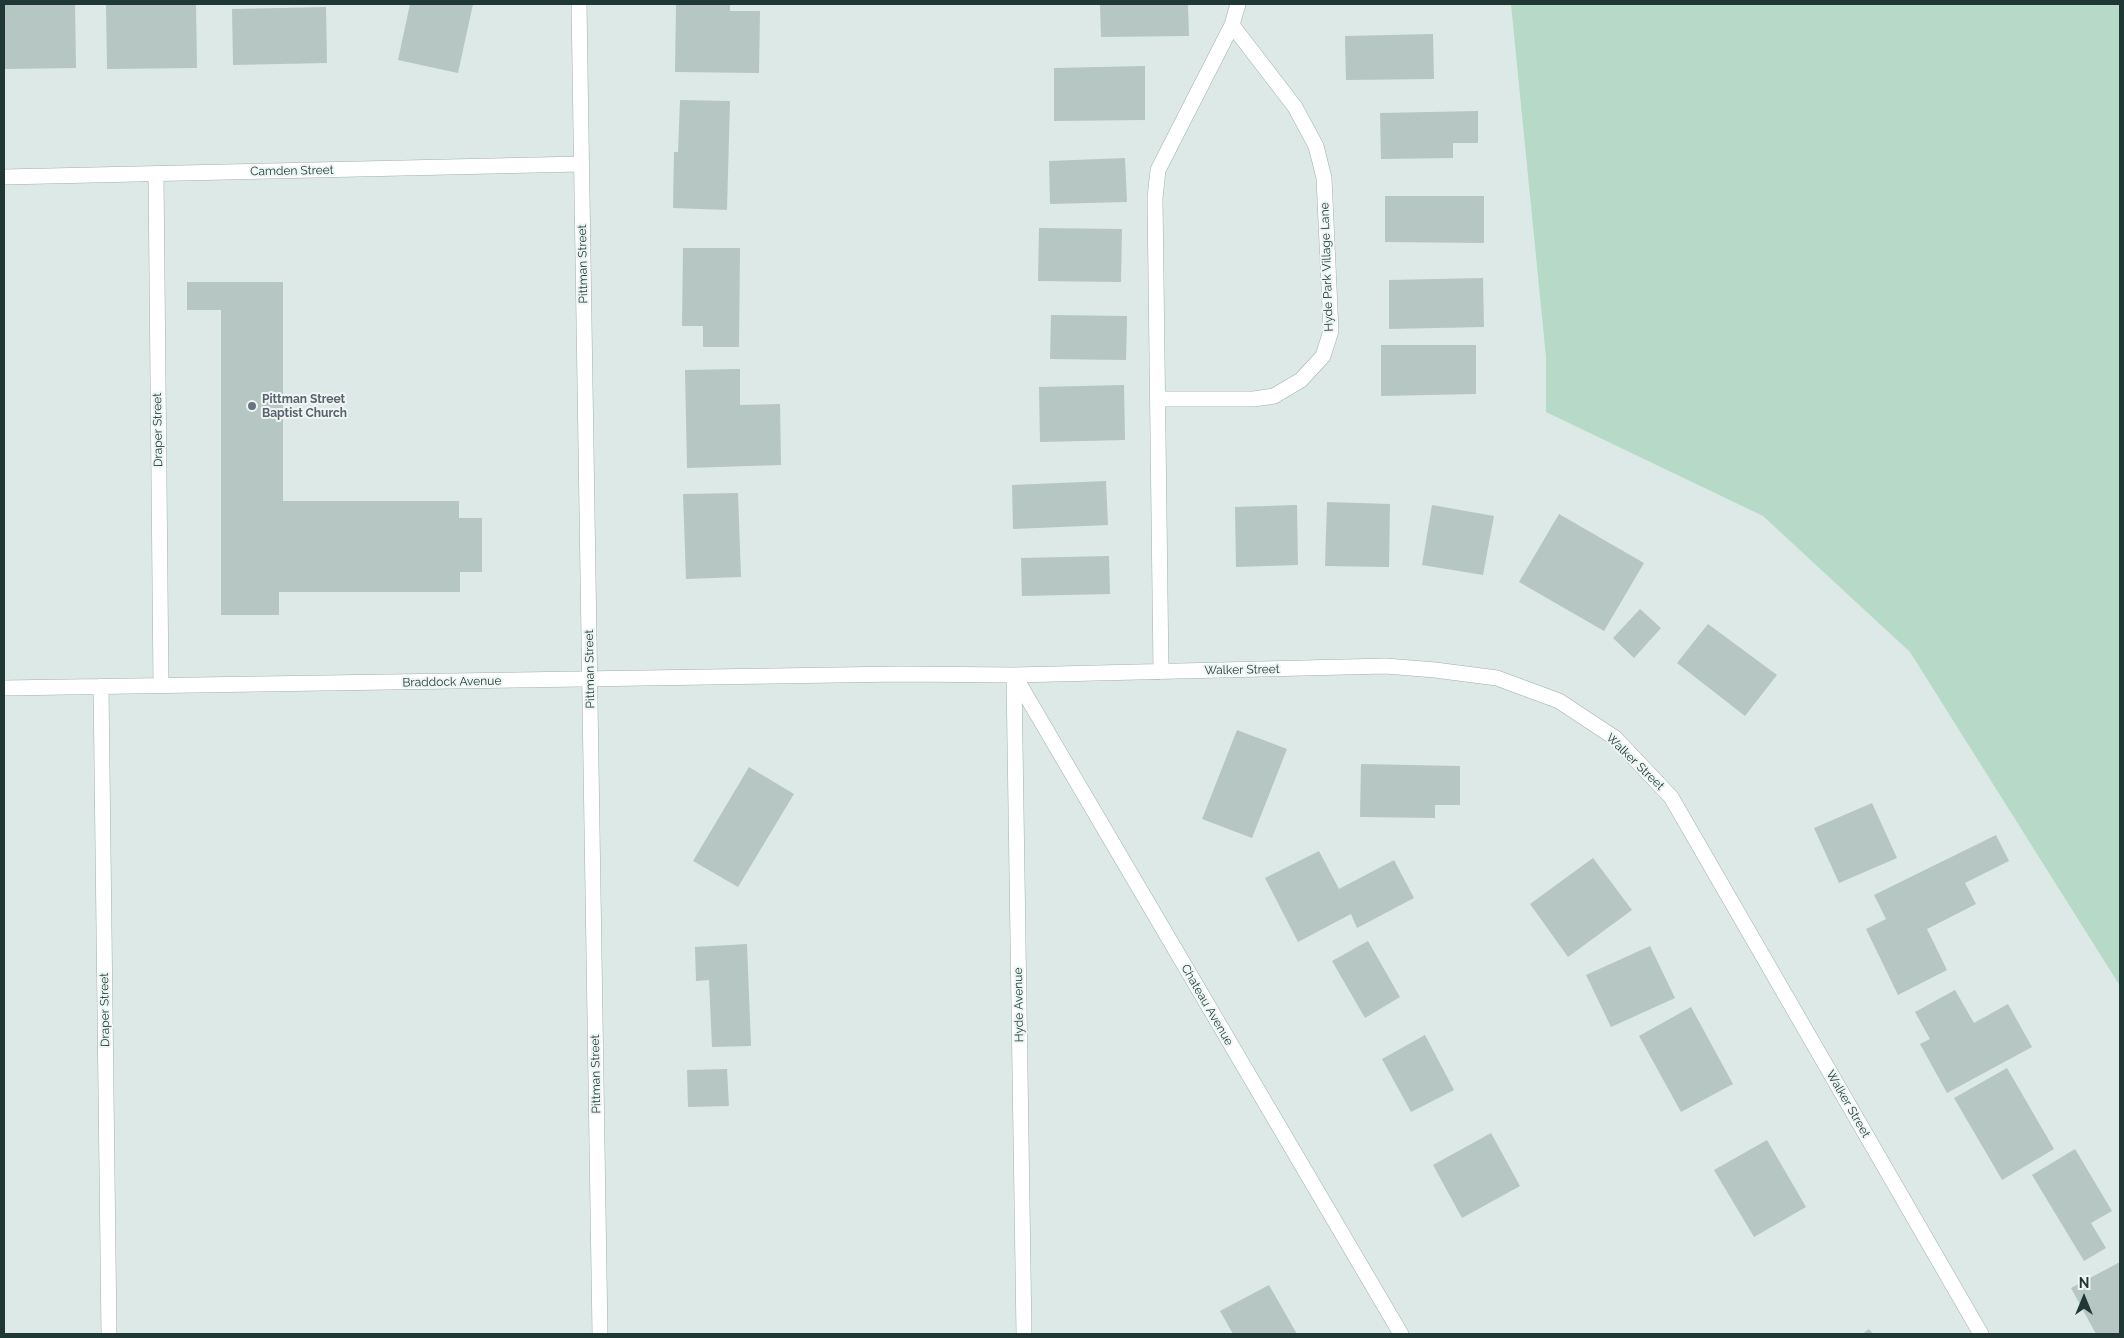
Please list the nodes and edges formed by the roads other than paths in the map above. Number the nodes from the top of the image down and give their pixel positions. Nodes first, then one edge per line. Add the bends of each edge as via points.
1 (579, 4) edge
2 (1238, 4) edge
3 (1232, 26) junction
4 (581, 164) junction
5 (156, 174) junction
6 (4, 176) edge
7 (1158, 399) junction
8 (1161, 672) junction
9 (901, 674) joint
10 (1014, 675) junction
11 (590, 680) junction
12 (101, 686) junction
13 (161, 686) junction
14 (4, 688) edge
15 (108, 1334) edge
16 (600, 1334) edge
17 (1024, 1334) edge
18 (1401, 1334) edge
19 (1981, 1334) edge

1 - 4 street, Pittman Street
2 - 3 street
3 - 7 street via 1158,170 1155,198
3 - 7 street, Hyde Park Village Lane via 1295,107 1316,146 1324,178 1331,331 1322,356 1301,380 1274,396
4 - 5 street, Camden Street
4 - 11 street, Pittman Street
5 - 6 street, Camden Street
5 - 13 street, Draper Street
7 - 8 street
8 - 10 street, Walker Street
8 - 19 street, Walker Street via 1386,666 1497,678 1559,701 1615,738 1671,797
9 - 10 street, Walker Street
9 - 11 street, Braddock Avenue
10 - 17 street, Hyde Avenue
10 - 18 street, Chateau Avenue
11 - 13 street, Braddock Avenue
11 - 16 street, Pittman Street
12 - 13 street, Braddock Avenue
12 - 14 street, Braddock Avenue
12 - 15 street, Draper Street

